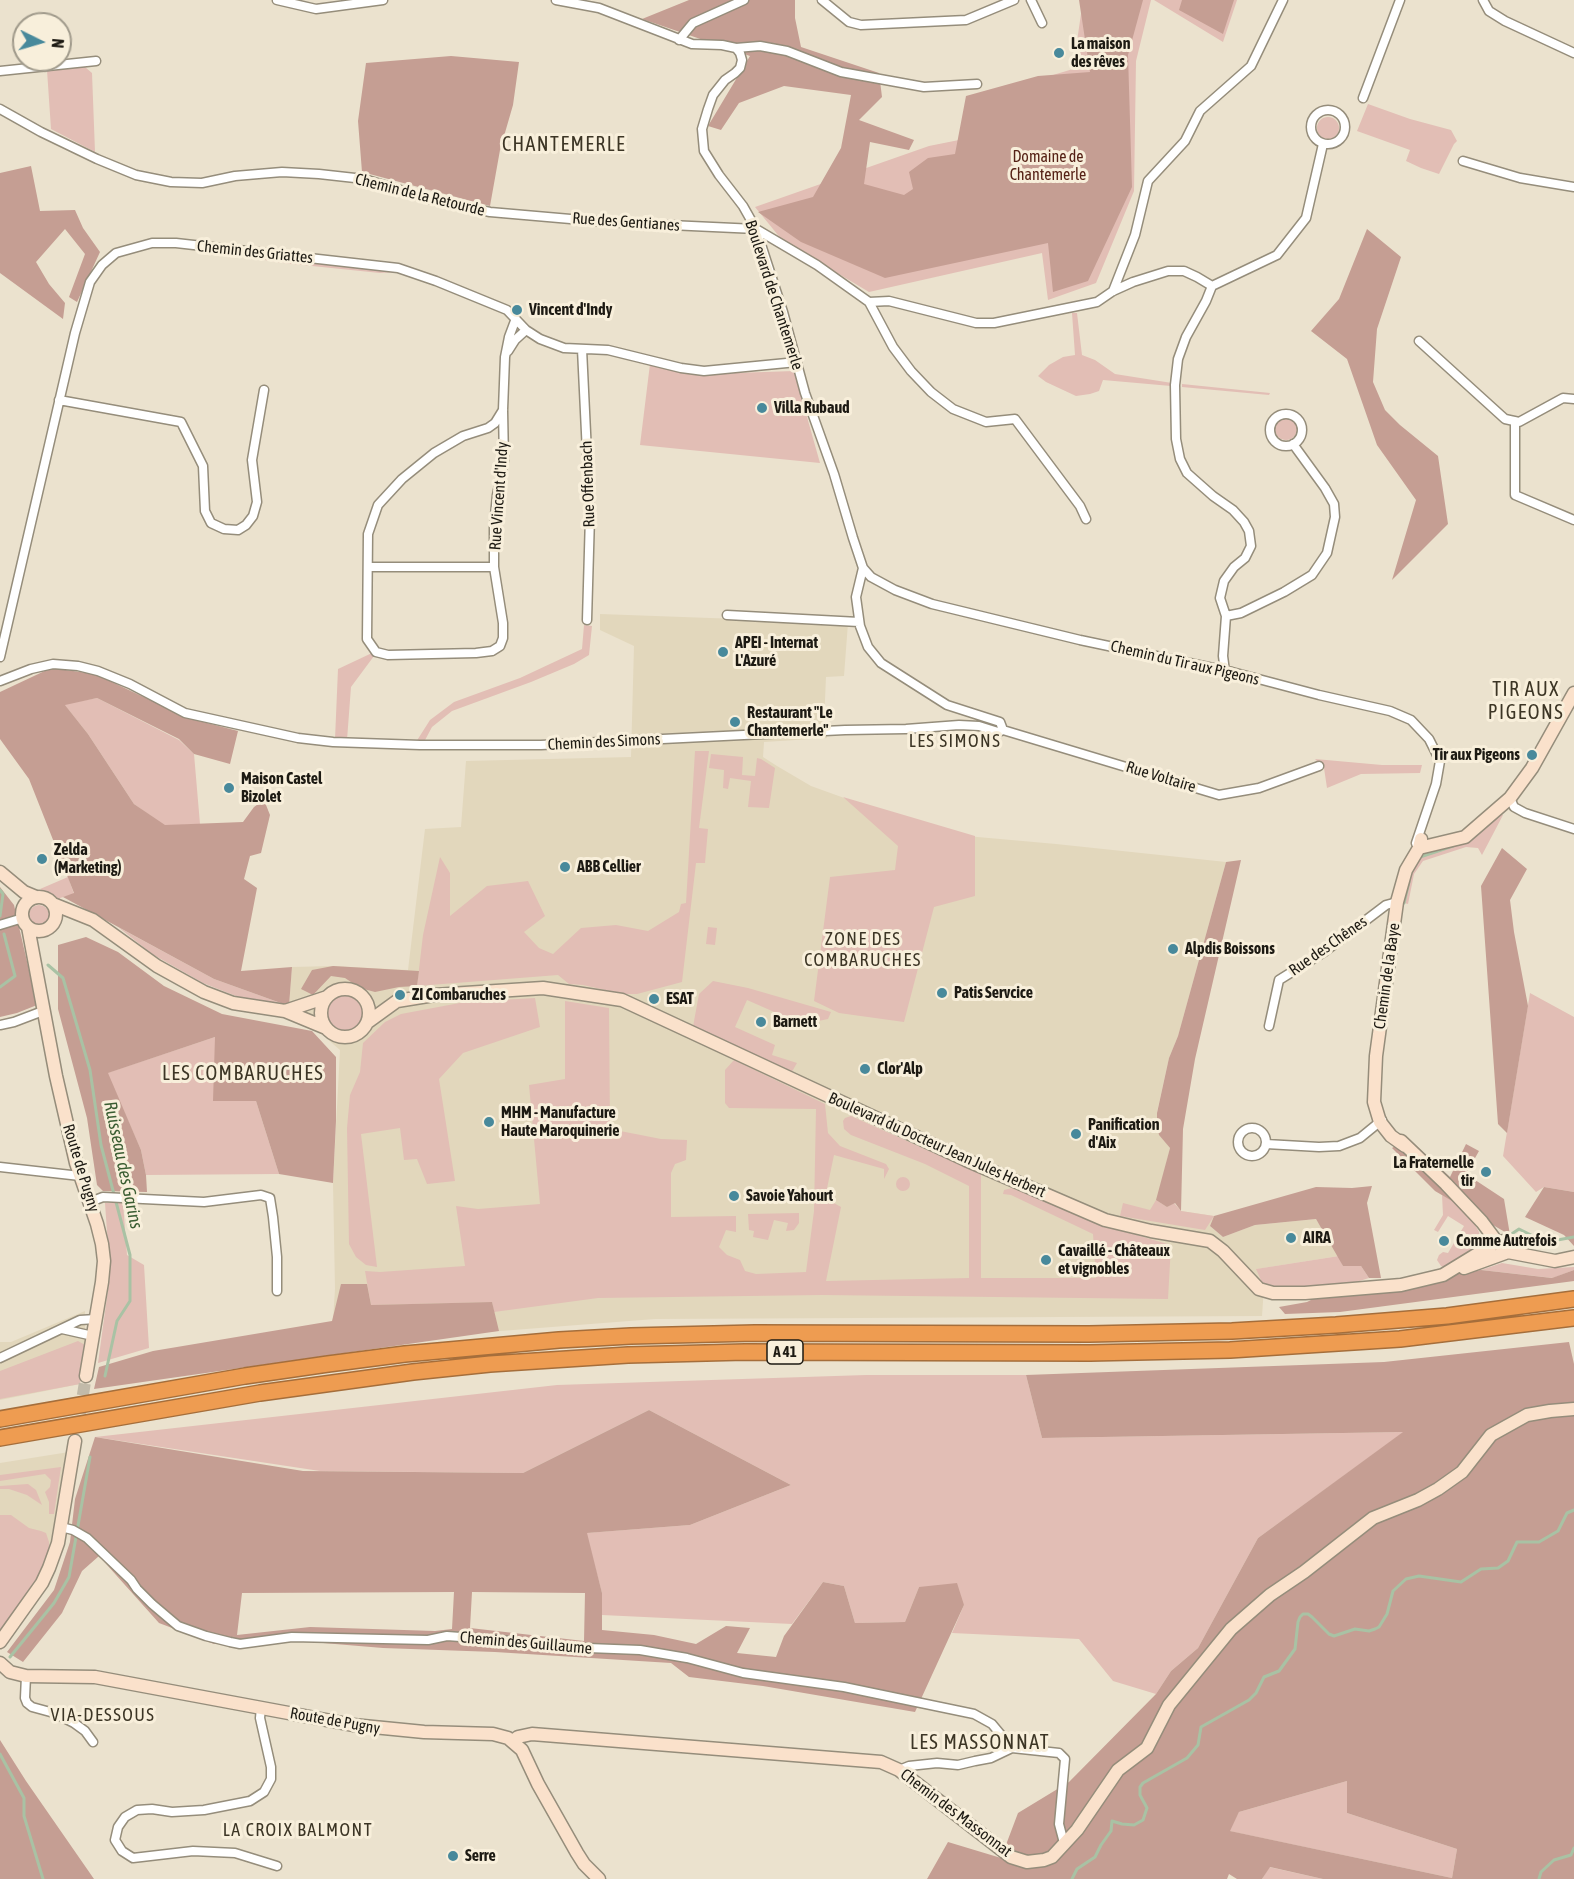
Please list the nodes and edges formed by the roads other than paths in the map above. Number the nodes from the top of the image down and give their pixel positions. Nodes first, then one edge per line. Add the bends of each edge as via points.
1 (277, 0) edge
2 (383, 0) edge
3 (556, 0) edge
4 (744, 0) edge
5 (822, 0) edge
6 (1014, 0) edge
7 (1031, 0) edge
8 (1283, 0) edge
9 (1400, 0) edge
10 (1483, 0) edge
11 (693, 23) junction
12 (1042, 23) dead end
13 (679, 40) junction
14 (690, 43) junction
15 (736, 48) junction
16 (1574, 53) edge
17 (96, 61) dead end
18 (0, 71) edge
19 (977, 84) dead end
20 (1363, 98) dead end
21 (0, 110) edge
22 (1323, 144) junction
23 (1463, 161) dead end
24 (1574, 187) edge
25 (497, 212) joint
26 (756, 229) junction
27 (1212, 286) junction
28 (1113, 291) junction
29 (870, 302) junction
30 (515, 321) junction
31 (526, 330) junction
32 (1419, 341) dead end
33 (582, 349) junction
34 (505, 357) junction
35 (797, 362) junction
36 (264, 390) dead end
37 (1574, 399) edge
38 (59, 400) junction
39 (503, 410) junction
40 (1515, 421) junction
41 (488, 428) junction
42 (503, 440) junction
43 (1293, 444) dead end
44 (1086, 519) dead end
45 (1574, 520) edge
46 (368, 567) junction
47 (494, 567) junction
48 (863, 568) junction
49 (872, 577) junction
50 (856, 592) junction
51 (727, 615) dead end
52 (1226, 616) junction
53 (587, 620) dead end
54 (859, 622) junction
55 (0, 657) edge
56 (1221, 670) junction
57 (0, 681) edge
58 (1574, 693) edge
59 (1003, 730) junction
60 (1319, 766) dead end
61 (1510, 798) junction
62 (1574, 829) edge
63 (1419, 844) junction
64 (0, 872) edge
65 (10, 881) junction
66 (36, 897) junction
67 (53, 904) junction
68 (1393, 905) junction
69 (25, 918) junction
70 (93, 920) junction
71 (0, 925) edge
72 (49, 927) junction
73 (36, 961) junction
74 (327, 997) junction
75 (366, 1001) junction
76 (397, 1001) junction
77 (43, 1011) junction
78 (285, 1011) junction
79 (368, 1022) junction
80 (0, 1025) edge
81 (1269, 1026) dead end
82 (326, 1028) junction
83 (1383, 1123) junction
84 (1266, 1144) dead end
85 (0, 1167) edge
86 (80, 1176) junction
87 (90, 1202) junction
88 (1504, 1245) junction
89 (1574, 1257) edge
90 (277, 1291) dead end
91 (1574, 1299) edge
92 (1574, 1318) edge
93 (96, 1319) junction
94 (62, 1329) junction
95 (93, 1336) junction
96 (0, 1358) edge
97 (86, 1376) tunnel mouth
98 (1574, 1409) edge
99 (0, 1419) edge
100 (0, 1438) edge
101 (75, 1442) tunnel mouth
102 (67, 1529) junction
103 (0, 1642) edge
104 (0, 1663) edge
105 (26, 1677) junction
106 (261, 1708) junction
107 (93, 1742) dead end
108 (517, 1745) junction
109 (1012, 1748) junction
110 (900, 1770) junction
111 (1064, 1843) junction
112 (277, 1866) dead end
113 (599, 1879) edge

1 - 2 street via 316,9
3 - 13 street via 599,8
4 - 11 street
5 - 6 street via 849,22 861,25 966,20
7 - 12 street
8 - 28 street via 1251,66 1200,111 1185,141 1148,181 1135,235
9 - 20 street
10 - 16 street via 1489,11 1505,21
11 - 13 street
11 - 14 street
13 - 14 street
14 - 15 street
15 - 19 street via 760,46 787,51 841,72 924,87
15 - 26 street, Boulevard de Chantemerle via 742,60 740,68 713,95 702,129 704,152
17 - 18 street
21 - 25 street, Chemin de la Retourde via 97,159 155,180 202,183 282,172 319,174 364,179 433,200
22 - 22 street via 1338,141 1344,132 1340,116 1331,111 1320,113 1312,121 1314,137
22 - 27 street via 1306,218 1277,255
23 - 24 street via 1520,178
25 - 26 street, Rue des Gentianes
26 - 29 street
26 - 35 street, Boulevard de Chantemerle
27 - 28 street via 1184,271 1168,271
27 - 52 street via 1178,359 1176,439 1187,473 1233,510 1249,531 1251,546 1224,581 1220,598
28 - 29 street via 1097,302 993,323 976,323 889,301
29 - 44 street via 910,371 953,409 986,422 1015,419
30 - 31 street, Chemin des Griattes
30 - 34 street, Rue Vincent d'Indy
30 - 38 street, Chemin des Griattes via 507,310 398,268 152,243 116,254 90,282
31 - 33 street, Chemin des Griattes via 564,348
31 - 34 street
32 - 40 street via 1505,419
33 - 35 street, Chemin des Griattes via 608,350 704,370
33 - 53 street, Rue Offenbach via 590,516
34 - 39 street, Rue Vincent d'Indy
35 - 48 street, Boulevard de Chantemerle
36 - 38 street via 252,460 257,502 253,516 238,530 211,523 205,511 203,466 181,422
37 - 40 street via 1563,398
38 - 55 street, Chemin des Griattes
39 - 41 street, Rue Vincent d'Indy
39 - 42 street, Rue Vincent d'Indy
40 - 45 street via 1515,495
41 - 42 street
41 - 46 street, Rue Vincent d'Indy via 463,436 434,453 378,505 368,534
42 - 47 street, Rue Vincent d'Indy
43 - 52 street via 1334,504 1327,553 1312,575 1241,613
46 - 47 street
46 - 47 street, Rue Vincent d'Indy via 367,639 376,652 388,655 476,653 500,646 503,623
48 - 49 street, Chemin du Tir aux Pigeons
48 - 50 street
49 - 50 street
49 - 56 street, Chemin du Tir aux Pigeons via 933,604
50 - 54 street
51 - 54 street
52 - 56 street
54 - 59 street via 868,647 881,663 947,705 1000,722
56 - 63 street, Chemin du Tir aux Pigeons via 1390,711 1411,720 1429,739 1440,761
57 - 59 street, Chemin des Simons via 53,664 78,666 130,684 185,713 297,738 370,744 552,745 959,725
58 - 61 street via 1532,768
59 - 60 street, Rue Voltaire via 1220,795 1259,788
61 - 62 street via 1514,807 1525,813
61 - 63 street via 1465,837
63 - 68 street, Chemin de la Baye
64 - 65 street, Route de Pugny
65 - 66 street, Route de Pugny
65 - 69 street, Route de Pugny
66 - 67 street
66 - 69 street via 26,903
67 - 70 street
67 - 72 street via 57,912
68 - 81 street, Rue des Chênes via 1279,980
68 - 83 street, Chemin de la Baye via 1374,1093
69 - 71 street
69 - 72 street via 38,931
69 - 73 street, Route de Pugny
70 - 72 street via 74,918
70 - 78 street via 157,966 204,992 233,1003
72 - 73 street, Route de Pugny via 38,947
73 - 77 street, Route de Pugny
74 - 75 street via 344,989 357,992
74 - 78 street
74 - 82 street via 321,1016
75 - 76 street
75 - 79 street
76 - 79 street, Boulevard du Docteur Jean Jules Herbert
76 - 88 street, Boulevard du Docteur Jean Jules Herbert via 543,988 622,1000 966,1160 1105,1220 1210,1241 1266,1292 1305,1293 1401,1285 1443,1275
77 - 80 street
77 - 86 street, Route de Pugny
78 - 82 street
79 - 82 street via 350,1037 336,1036
83 - 84 street via 1351,1143
83 - 88 street
85 - 86 street
86 - 87 street, Route de Pugny
87 - 90 street via 103,1197 204,1202 261,1195 270,1198
87 - 93 street, Route de Pugny via 104,1262
88 - 89 street via 1555,1261
91 - 99 highway, A 41 via 1427,1317 1232,1331 755,1333 559,1340 328,1364
92 - 100 highway, A 41 via 1400,1339 1230,1350 745,1352 521,1362 270,1391
93 - 94 street via 80,1320
93 - 95 street, Route de Pugny
94 - 95 street
94 - 96 street
95 - 97 street, Route de Pugny
98 - 111 street, Chemin des Massonnat via 1527,1415 1491,1435 1462,1472 1438,1490 1373,1518 1270,1595 1231,1629 1169,1705 1147,1748 1118,1770
101 - 102 street
102 - 103 street via 42,1583
102 - 109 street, Chemin des Guillaume via 82,1535 178,1626 230,1642 292,1637 428,1640 447,1636 640,1650 743,1673 844,1687 974,1714 992,1724
104 - 105 street, Route de Pugny via 10,1672
105 - 106 street, Route de Pugny via 95,1677
105 - 107 street via 27,1703 74,1723
106 - 108 street, Route de Pugny via 375,1728 493,1734
106 - 112 street via 271,1767 271,1779 264,1792 250,1801 204,1810 137,1810 125,1817 115,1840 122,1851 134,1858 193,1851 235,1853
108 - 110 street, Chemin des Massonnat via 547,1736 881,1762
108 - 113 street via 577,1853
109 - 110 street via 983,1760
109 - 111 street via 1059,1753 1065,1759 1059,1824
110 - 111 street, Chemin des Massonnat via 1011,1857 1027,1862 1044,1860

